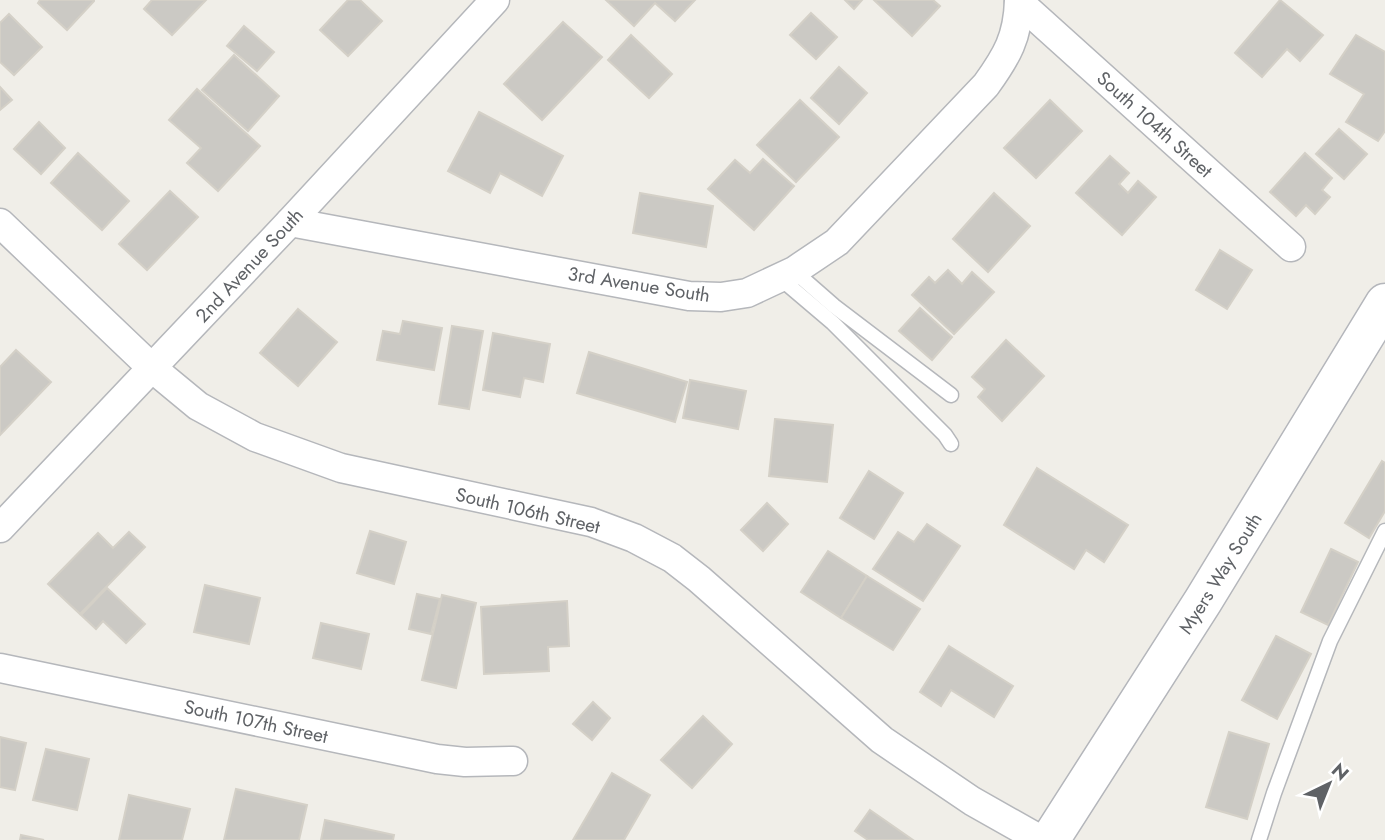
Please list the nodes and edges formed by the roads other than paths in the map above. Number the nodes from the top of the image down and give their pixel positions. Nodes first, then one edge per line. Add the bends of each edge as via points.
1 (495, 0) edge
2 (1019, 1) edge
3 (290, 222) junction
4 (0, 223) edge
5 (1291, 247) dead end
6 (787, 275) junction
7 (1385, 303) edge
8 (152, 368) junction
9 (951, 395) dead end
10 (951, 444) dead end
11 (0, 528) edge
12 (1385, 531) edge
13 (0, 668) edge
14 (513, 761) dead end
15 (1041, 840) edge
16 (1050, 840) edge
17 (1259, 840) edge

1 - 3 street, 2nd Avenue South
2 - 5 street, South 104th Street
2 - 6 street, 3rd Avenue South via 1006,57 986,85 837,242
3 - 6 street, 3rd Avenue South via 689,296 747,293
3 - 8 street, 2nd Avenue South
4 - 8 street, South 106th Street
6 - 9 lane
6 - 10 lane
7 - 16 main road, Myers Way South
8 - 11 street, 2nd Avenue South
8 - 15 street, South 106th Street via 198,406 255,437 341,468 591,522 672,558 882,740 950,787
12 - 17 lane via 1330,641
13 - 14 street, South 107th Street via 437,759

